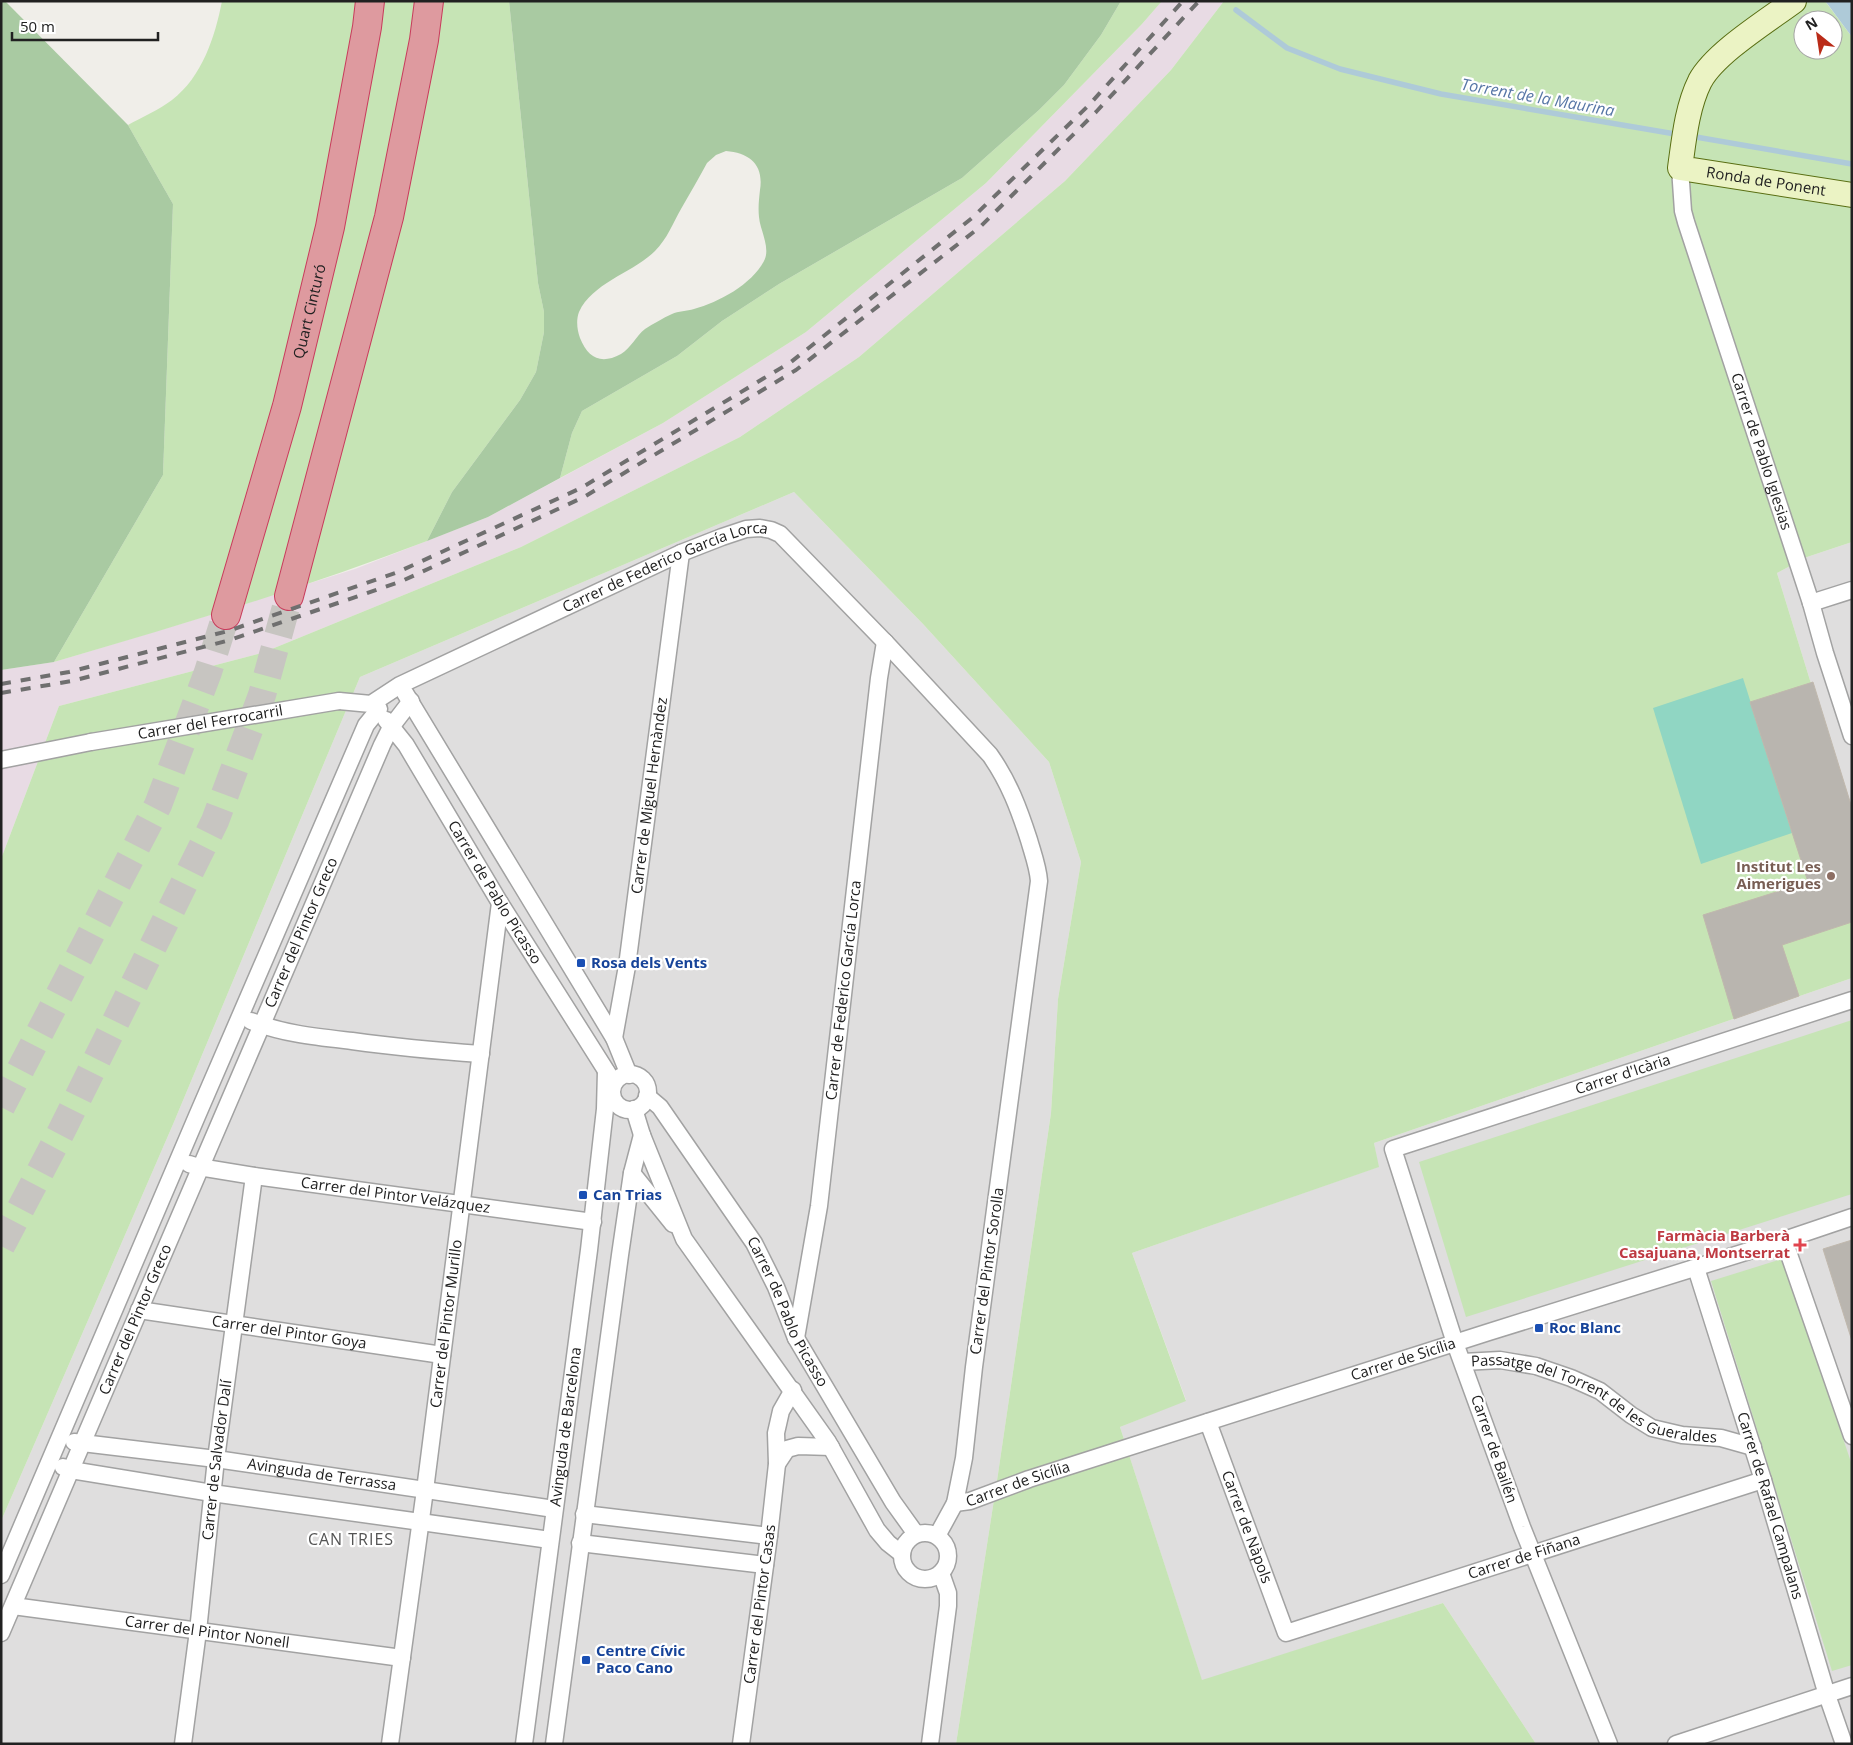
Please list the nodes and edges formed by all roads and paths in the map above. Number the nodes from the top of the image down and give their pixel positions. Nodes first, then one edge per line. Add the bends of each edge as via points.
1 (370, 1) edge
2 (429, 1) edge
3 (1794, 1) edge
4 (1681, 161) junction
5 (1852, 195) edge
6 (681, 553) junction
7 (1852, 590) edge
8 (289, 596) tunnel mouth
9 (1811, 603) junction
10 (226, 615) tunnel mouth
11 (885, 642) junction
12 (407, 681) junction
13 (411, 702) junction
14 (375, 707) junction
15 (392, 727) junction
16 (1852, 736) edge
17 (1, 760) edge
18 (500, 903) junction
19 (1852, 1000) edge
20 (1023, 1002) joint
21 (240, 1016) junction
22 (261, 1025) junction
23 (614, 1038) junction
24 (481, 1054) junction
25 (629, 1074) junction
26 (610, 1091) junction
27 (647, 1096) junction
28 (634, 1109) junction
29 (642, 1135) junction
30 (1393, 1149) joint
31 (178, 1160) junction
32 (199, 1167) junction
33 (632, 1173) junction
34 (254, 1176) junction
35 (462, 1204) junction
36 (1852, 1217) edge
37 (593, 1222) junction
38 (684, 1239) junction
39 (1784, 1240) junction
40 (1696, 1268) junction
41 (139, 1310) junction
42 (234, 1323) junction
43 (796, 1338) junction
44 (1456, 1343) junction
45 (442, 1355) junction
46 (1463, 1362) junction
47 (792, 1390) junction
48 (1208, 1422) junction
49 (1852, 1436) edge
50 (59, 1442) junction
51 (84, 1442) junction
52 (831, 1447) junction
53 (1753, 1447) junction
54 (216, 1459) junction
55 (50, 1461) junction
56 (777, 1464) junction
57 (71, 1470) junction
58 (1763, 1480) junction
59 (425, 1490) junction
60 (212, 1493) junction
61 (956, 1503) junction
62 (554, 1509) junction
63 (584, 1514) junction
64 (420, 1522) junction
65 (916, 1534) junction
66 (769, 1536) junction
67 (937, 1536) junction
68 (550, 1540) junction
69 (580, 1543) junction
70 (902, 1554) junction
71 (1533, 1554) junction
72 (765, 1564) junction
73 (941, 1573) junction
74 (1, 1575) edge
75 (13, 1606) junction
76 (198, 1630) junction
77 (1, 1633) edge
78 (1286, 1633) joint
79 (402, 1658) junction
80 (1852, 1686) edge
81 (1826, 1695) junction
82 (183, 1744) edge
83 (390, 1744) edge
84 (524, 1744) edge
85 (554, 1744) edge
86 (741, 1744) edge
87 (930, 1744) edge
88 (1609, 1744) edge
89 (1676, 1744) edge
90 (1844, 1744) edge

1 - 10 highway, Quart Cinturó via 330,226 287,406
2 - 8 highway via 389,217
3 - 4 main road via 1715,60 1700,82 1690,111
4 - 5 main road, Ronda de Ponent
4 - 9 street, Carrer de Pablo Iglesias via 1686,222
6 - 11 street, Carrer de Federico García Lorca via 736,532 760,528 771,530 780,534
6 - 12 street, Carrer de Federico García Lorca
6 - 23 street, Carrer de Miguel Hernàndez via 627,966
7 - 9 street
9 - 16 street, Carrer de Pablo Iglesias
11 - 20 street, Carrer de Federico García Lorca via 990,755 1018,805 1039,882
11 - 43 street, Carrer de Federico García Lorca via 819,1206
12 - 13 street, Carrer de Pablo Picasso
12 - 14 street
13 - 15 street, Carrer del Pintor Greco
13 - 23 street, Carrer de Pablo Picasso
14 - 15 street, Carrer de Pablo Picasso
14 - 17 street, Carrer del Ferrocarril, bridge via 339,701
14 - 21 street, Carrer del Pintor Greco
15 - 18 street, Carrer de Pablo Picasso via 406,745
15 - 22 street, Carrer del Pintor Greco
18 - 24 street, Carrer del Pintor Murillo
18 - 26 street, Carrer de Pablo Picasso
19 - 30 street, Carrer d'Icària
20 - 61 street, Carrer del Pintor Sorolla
21 - 22 street
21 - 31 street, Carrer del Pintor Greco
22 - 24 street via 292,1034
22 - 32 street, Carrer del Pintor Greco
23 - 25 street, Carrer de Pablo Picasso
24 - 35 street, Carrer del Pintor Murillo
25 - 26 street via 619,1078
25 - 27 street via 644,1081
26 - 28 street via 620,1107
26 - 37 street, Avinguda de Barcelona
27 - 28 street via 643,1104
27 - 43 street, Carrer de Pablo Picasso via 660,1107 754,1243
28 - 29 street, Carrer de Pablo Picasso
29 - 33 street, Avinguda de Barcelona
29 - 38 street, Carrer de Pablo Picasso
30 - 44 street, Carrer de Bailén
31 - 32 street
31 - 50 street, Carrer del Pintor Greco
32 - 34 street, Carrer del Pintor Velázquez
32 - 41 street, Carrer del Pintor Greco
33 - 38 street, Carrer de Pablo Picasso
33 - 63 street, Avinguda de Barcelona
34 - 35 street, Carrer del Pintor Velázquez
34 - 42 street, Carrer de Salvador Dalí
35 - 37 street, Carrer del Pintor Velázquez
35 - 45 street, Carrer del Pintor Murillo
36 - 39 street, Carrer de Sicília
37 - 62 street, Avinguda de Barcelona
38 - 47 street, Carrer de Pablo Picasso
39 - 40 street, Carrer de Sicília
39 - 49 street
40 - 44 street, Carrer de Sicília
40 - 53 street, Carrer de Rafael Campalans
41 - 42 street, Carrer del Pintor Goya
41 - 51 street, Carrer del Pintor Greco
42 - 45 street, Carrer del Pintor Goya
42 - 54 street, Carrer de Salvador Dalí
43 - 65 street, Carrer de Pablo Picasso via 893,1502
44 - 46 street, Carrer de Bailén
44 - 48 street, Carrer de Sicília
45 - 59 street, Carrer del Pintor Murillo
46 - 53 street, Passatge del Torrent de les Gueraldes via 1500,1360 1536,1366 1600,1391 1652,1428 1682,1435 1722,1438
46 - 71 street, Carrer de Bailén
47 - 52 street, Carrer de Pablo Picasso
47 - 56 street, Carrer del Pintor Casas via 781,1412 776,1433
48 - 61 street, Carrer de Sicília
48 - 78 street, Carrer de Nàpols
50 - 51 street, Avinguda de Terrassa
50 - 55 street, Carrer del Pintor Greco
51 - 54 street, Avinguda de Terrassa
51 - 57 street, Carrer del Pintor Greco
52 - 56 street via 787,1449
52 - 70 street, Carrer de Pablo Picasso via 878,1530
53 - 58 street, Carrer de Rafael Campalans
54 - 59 street, Avinguda de Terrassa
54 - 60 street, Carrer de Salvador Dalí
55 - 57 street
55 - 74 street, Carrer del Pintor Greco
56 - 66 street, Carrer del Pintor Casas
57 - 60 street
57 - 75 street, Carrer del Pintor Greco
58 - 71 street, Carrer de Fiñana
58 - 81 street, Carrer de Rafael Campalans
59 - 62 street, Avinguda de Terrassa
59 - 64 street, Carrer del Pintor Murillo
60 - 64 street
60 - 76 street, Carrer de Salvador Dalí
61 - 67 street, Carrer del Pintor Sorolla
62 - 68 street, Avinguda de Barcelona
63 - 66 street
63 - 69 street, Avinguda de Barcelona
64 - 68 street
64 - 79 street, Carrer del Pintor Murillo
65 - 67 street
65 - 70 street via 907,1542
66 - 72 street, Carrer del Pintor Casas
67 - 73 street via 946,1545 949,1555
68 - 84 street, Avinguda de Barcelona
69 - 72 street
69 - 85 street, Avinguda de Barcelona
70 - 73 street via 905,1567 912,1576 931,1579
71 - 78 street, Carrer de Fiñana
71 - 88 street, Carrer de Bailén
72 - 86 street, Carrer del Pintor Casas
73 - 87 street via 948,1593 948,1606
75 - 76 street, Carrer del Pintor Nonell
75 - 77 street, Carrer del Pintor Greco
76 - 79 street, Carrer del Pintor Nonell
76 - 82 street, Carrer de Salvador Dalí
79 - 83 street, Carrer del Pintor Murillo
80 - 81 street
81 - 89 street
81 - 90 street, Carrer de Rafael Campalans

